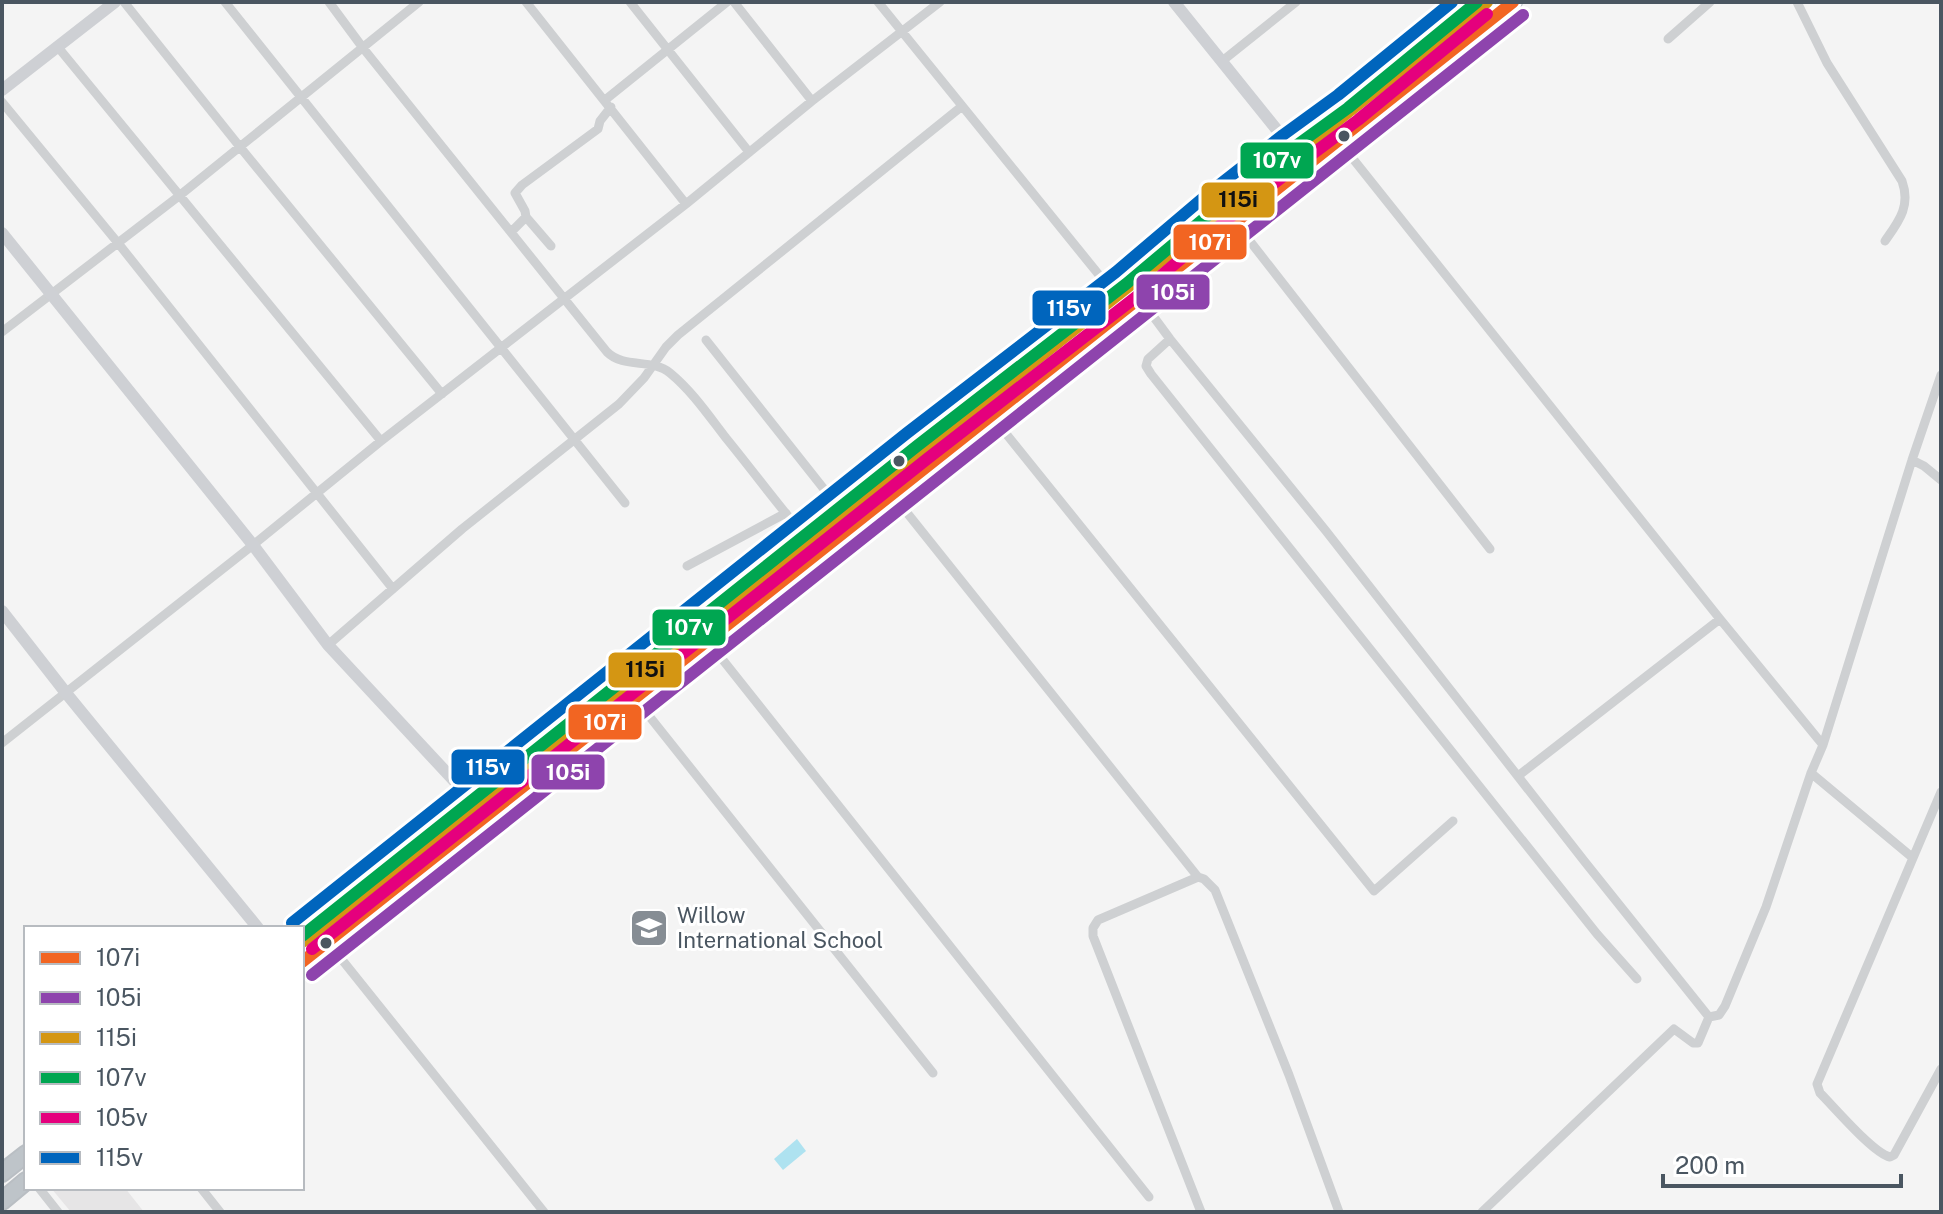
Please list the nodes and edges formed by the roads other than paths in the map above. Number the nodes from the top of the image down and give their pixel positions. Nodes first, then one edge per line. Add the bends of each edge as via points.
1 (115, 2) edge
2 (124, 2) edge
3 (225, 2) edge
4 (329, 2) edge
5 (419, 2) edge
6 (526, 2) edge
7 (630, 2) edge
8 (727, 2) edge
9 (734, 2) edge
10 (878, 2) edge
11 (940, 2) edge
12 (1174, 2) edge
13 (1296, 2) edge
14 (1477, 2) edge
15 (1513, 2) edge
16 (1710, 2) edge
17 (1797, 2) edge
18 (901, 31) junction
19 (1668, 39) dead end
20 (57, 46) junction
21 (363, 48) junction
22 (668, 49) junction
23 (1221, 62) junction
24 (2, 90) edge
25 (301, 97) junction
26 (812, 101) junction
27 (2, 102) edge
28 (608, 104) junction
29 (961, 107) junction
30 (1326, 125) junction
31 (1338, 140) junction
32 (240, 147) junction
33 (1293, 148) junction
34 (749, 152) junction
35 (1306, 166) junction
36 (179, 196) junction
37 (686, 204) junction
38 (526, 217) junction
39 (1235, 222) junction
40 (511, 232) junction
41 (2, 233) edge
42 (1885, 241) dead end
43 (118, 243) junction
44 (551, 246) dead end
45 (1119, 289) junction
46 (51, 293) junction
47 (564, 299) junction
48 (1132, 302) junction
49 (2, 332) edge
50 (1170, 339) junction
51 (706, 340) dead end
52 (501, 348) junction
53 (653, 366) junction
54 (1941, 375) edge
55 (442, 394) junction
56 (991, 415) junction
57 (576, 440) junction
58 (381, 441) junction
59 (1912, 460) junction
60 (877, 479) junction
61 (1941, 480) edge
62 (316, 494) junction
63 (892, 494) junction
64 (625, 503) dead end
65 (839, 508) junction
66 (786, 513) junction
67 (804, 537) junction
68 (253, 545) junction
69 (1490, 549) dead end
70 (819, 553) junction
71 (687, 566) dead end
72 (393, 589) junction
73 (2, 611) edge
74 (1720, 619) junction
75 (707, 640) junction
76 (328, 645) junction
77 (66, 693) junction
78 (634, 697) junction
79 (2, 743) edge
80 (1823, 745) junction
81 (1811, 773) junction
82 (1518, 776) junction
83 (1941, 792) edge
84 (472, 800) junction
85 (1453, 821) dead end
86 (1913, 858) junction
87 (1198, 877) junction
88 (256, 926) edge
89 (309, 931) edge
90 (328, 941) junction
91 (304, 960) edge
92 (1637, 979) dead end
93 (1709, 1017) junction
94 (1941, 1069) edge
95 (933, 1073) dead end
96 (24, 1156) edge
97 (2, 1173) edge
98 (24, 1183) edge
99 (41, 1190) edge
100 (203, 1190) edge
101 (1149, 1197) dead end
102 (2, 1201) edge
103 (58, 1212) edge
104 (220, 1212) edge
105 (544, 1212) edge
106 (1201, 1212) edge
107 (1339, 1212) edge
108 (1482, 1212) edge

1 - 20 street
2 - 32 street
3 - 25 street
4 - 21 street
5 - 21 street
6 - 28 street
7 - 22 street
8 - 22 street
9 - 26 street
10 - 18 street
11 - 18 street
12 - 23 street
13 - 23 street
14 - 30 highway
15 - 31 highway
16 - 19 street
17 - 42 street via 1827,63 1902,181 1906,200
18 - 26 street
18 - 29 street
20 - 24 street
20 - 36 street
21 - 25 street
21 - 40 street
22 - 28 street
22 - 34 street
23 - 33 street
25 - 32 street
25 - 52 street
26 - 34 street
27 - 43 street
28 - 37 street
28 - 38 street via 598,129 515,193
29 - 45 street
29 - 53 street via 678,335
30 - 31 street
30 - 33 highway
31 - 35 highway
31 - 74 street
32 - 36 street
32 - 55 street
33 - 35 street
33 - 45 highway
34 - 37 street
35 - 39 highway
36 - 43 street
36 - 58 street
37 - 47 street
38 - 40 street
38 - 44 street
39 - 48 highway
39 - 69 street
40 - 47 street
41 - 46 street
43 - 46 street
43 - 62 street
45 - 48 street
45 - 48 street
45 - 60 highway
46 - 49 street
46 - 68 street
47 - 52 street
47 - 53 street via 613,358
48 - 50 street
48 - 56 highway
50 - 82 street
50 - 92 street via 1148,359 1151,374
51 - 65 street
52 - 55 street
52 - 57 street
53 - 57 street via 633,391
53 - 66 street via 672,374 702,407
54 - 59 street
55 - 58 street
56 - 63 highway
56 - 85 street via 1374,891
57 - 64 street
57 - 72 street
58 - 62 street
59 - 61 street
59 - 80 street
60 - 63 street
60 - 65 highway
62 - 68 street
62 - 72 street
63 - 70 highway
63 - 87 street
65 - 67 highway
66 - 67 street
66 - 71 street
67 - 70 street
67 - 84 highway
68 - 76 street
68 - 77 street
70 - 75 highway
72 - 76 street
73 - 77 street
74 - 80 street
74 - 82 street
75 - 78 highway
75 - 101 street
76 - 84 street
77 - 79 street
77 - 88 street
78 - 90 highway
78 - 95 street
80 - 81 street
81 - 86 street
81 - 93 street via 1725,1006 1719,1015
82 - 93 street
83 - 86 street
84 - 89 highway
86 - 94 street via 1817,1084 1850,1124 1890,1157
87 - 106 street via 1098,920 1093,936
87 - 107 street via 1215,890
89 - 90 street
90 - 91 highway
90 - 105 street
93 - 108 street via 1698,1043 1674,1029
96 - 97 highway
98 - 102 highway
99 - 103 street
100 - 104 street

